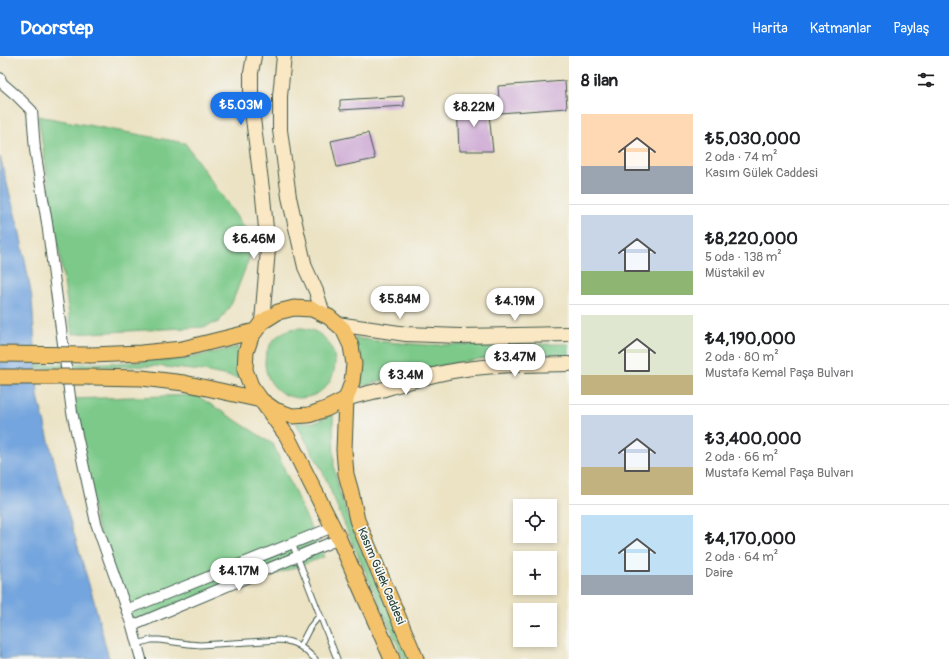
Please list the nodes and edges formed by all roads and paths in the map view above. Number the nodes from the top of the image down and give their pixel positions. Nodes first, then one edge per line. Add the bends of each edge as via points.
1 (254, 56) edge
2 (284, 56) edge
3 (0, 78) edge
4 (323, 314) junction
5 (337, 324) junction
6 (259, 327) junction
7 (569, 334) edge
8 (0, 354) edge
9 (569, 364) edge
10 (0, 377) edge
11 (346, 399) junction
12 (261, 400) junction
13 (336, 533) junction
14 (292, 543) junction
15 (297, 556) junction
16 (126, 610) junction
17 (320, 615) junction
18 (132, 626) junction
19 (137, 644) junction
20 (300, 646) junction
21 (141, 659) edge
22 (315, 659) edge
23 (337, 659) edge
24 (392, 659) edge
25 (416, 659) edge

1 - 6 main road via 251,103 268,249
2 - 4 main road via 280,130 289,197 305,267
3 - 16 street via 2,83 32,111 35,150 48,224 72,412 96,523
4 - 5 main road
4 - 6 main road via 312,309 294,308 278,312
5 - 7 main road via 406,334
5 - 11 main road via 343,329 351,346 354,364 352,382
6 - 8 main road, bridge via 182,349 91,355
6 - 12 main road via 251,337 246,352 245,370 251,386
9 - 11 main road via 507,365 459,370 427,376
10 - 12 main road, bridge via 142,378 184,383
11 - 12 main road via 309,415 292,416 275,410
11 - 25 main road, Kasım Gülek Caddesi via 346,474 357,520
12 - 13 main road, Kasım Gülek Caddesi via 287,436
13 - 14 street
13 - 15 street
13 - 24 main road, Kasım Gülek Caddesi
14 - 15 lane
14 - 16 street
15 - 17 lane
15 - 18 street
16 - 18 street
17 - 20 lane
17 - 23 lane
18 - 19 street
19 - 20 lane via 151,640 200,645 287,640
19 - 21 street
20 - 22 lane

